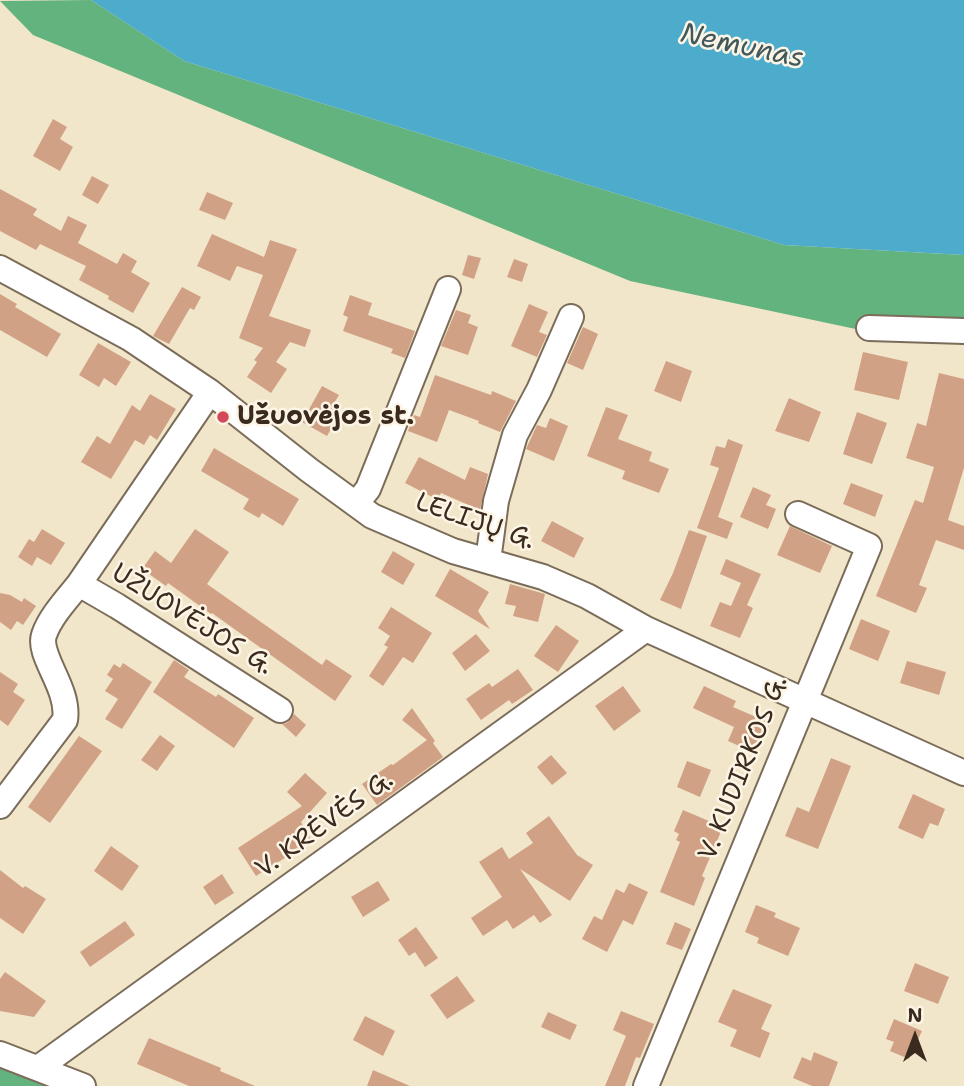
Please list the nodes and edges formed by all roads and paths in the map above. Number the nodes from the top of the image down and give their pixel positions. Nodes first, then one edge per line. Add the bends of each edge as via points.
1 (0, 268) edge
2 (448, 289) dead end
3 (571, 317) dead end
4 (869, 328) dead end
5 (964, 331) edge
6 (210, 392) junction
7 (356, 504) junction
8 (798, 514) dead end
9 (488, 561) junction
10 (79, 584) junction
11 (646, 629) junction
12 (805, 699) junction
13 (280, 710) dead end
14 (964, 773) edge
15 (0, 806) edge
16 (0, 1054) edge
17 (38, 1068) junction
18 (82, 1086) edge
19 (646, 1086) edge

1 - 6 street, LELIJŲ G. via 131,339
2 - 7 street via 368,489
3 - 9 street via 515,435 496,501
4 - 5 street
6 - 7 street, LELIJŲ G.
6 - 10 street
7 - 9 street, LELIJŲ G. via 395,526
8 - 12 street, V. KUDIRKOS G. via 869,546
9 - 11 street, LELIJŲ G. via 543,577
10 - 13 street, UŽUOVĖJOS G.
10 - 15 street, UŽUOVĖJOS G. via 44,636 43,649 65,696 65,720
11 - 12 street, LELIJŲ G.
11 - 17 street, V. KRĖVĖS G.
12 - 14 street, LELIJŲ G.
12 - 19 street, V. KUDIRKOS G.
16 - 17 street
17 - 18 street

